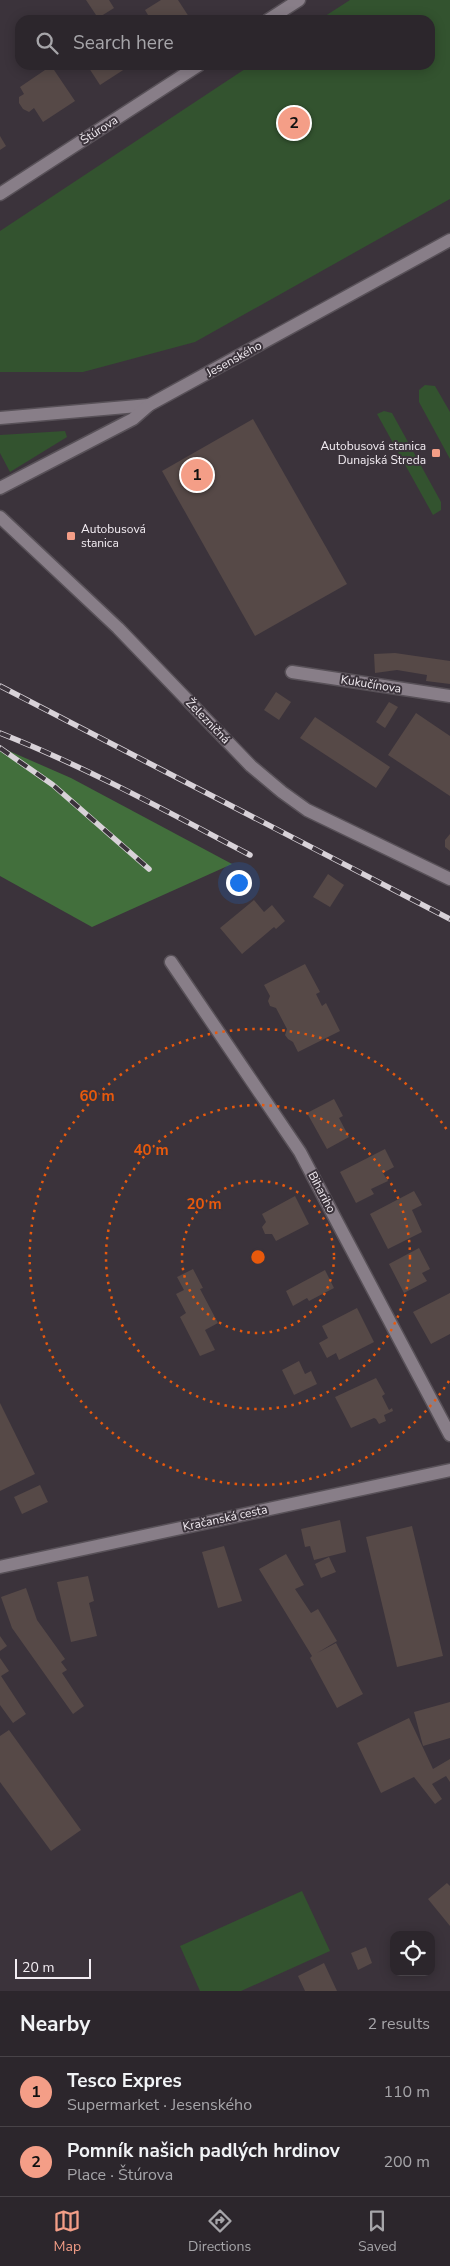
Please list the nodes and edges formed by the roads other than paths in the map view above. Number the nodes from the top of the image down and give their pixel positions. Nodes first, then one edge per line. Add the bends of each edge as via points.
1 (299, 0) edge
2 (276, 15) edge
3 (191, 70) edge
4 (0, 194) edge
5 (450, 240) edge
6 (149, 405) junction
7 (0, 418) edge
8 (0, 488) edge
9 (0, 517) edge
10 (292, 672) dead end
11 (450, 696) edge
12 (450, 879) edge
13 (171, 962) dead end
14 (450, 1435) edge
15 (450, 1470) edge
16 (0, 1567) edge

1 - 2 street
3 - 4 street, Štúrova
5 - 6 street, Jesenského
6 - 7 street, Jesenského
6 - 8 street via 133,419
9 - 12 street, Železničná via 118,628 251,766 282,792 307,810
10 - 11 street, Kukučínova
13 - 14 street, Bihariho via 300,1152
15 - 16 street, Kračanská cesta

